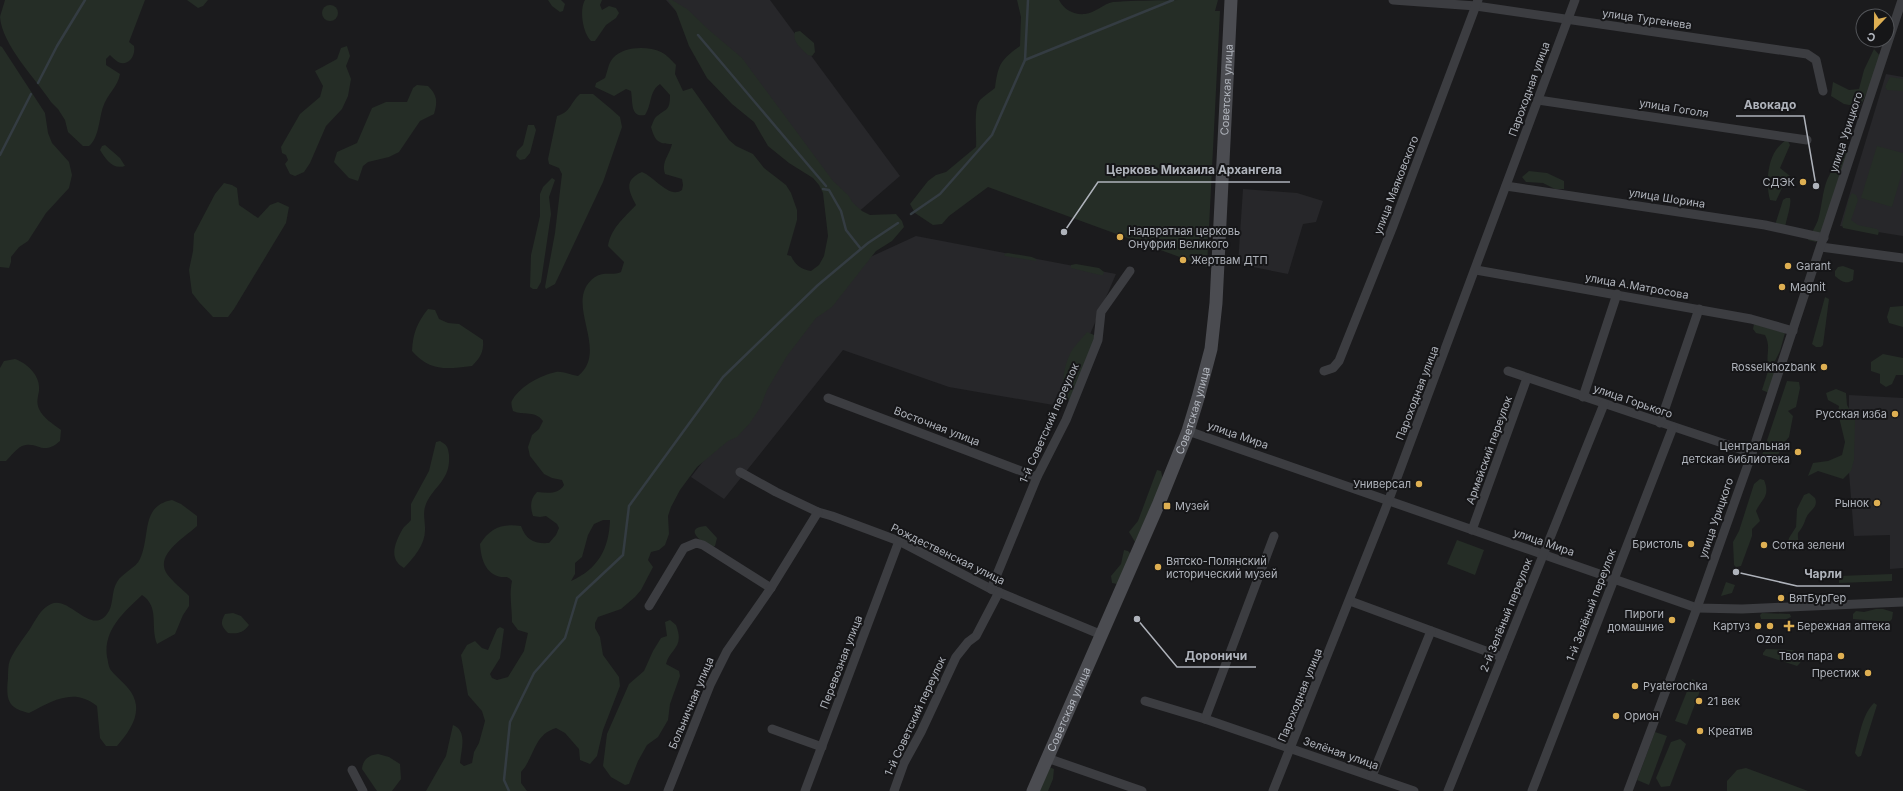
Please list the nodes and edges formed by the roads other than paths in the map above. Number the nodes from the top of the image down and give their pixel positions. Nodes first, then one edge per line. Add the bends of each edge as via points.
1 (1231, 0) edge
2 (1393, 0) edge
3 (1575, 0) edge
4 (1902, 0) edge
5 (1421, 1) edge
6 (1477, 3) edge
7 (1568, 19) junction
8 (1823, 92) dead end
9 (1538, 100) junction
10 (1807, 140) dead end
11 (1506, 186) junction
12 (1822, 243) junction
13 (1903, 258) edge
14 (1476, 270) junction
15 (1130, 271) dead end
16 (1617, 294) junction
17 (1699, 309) junction
18 (1792, 330) junction
19 (1324, 371) dead end
20 (1508, 371) dead end
21 (1527, 378) junction
22 (1583, 397) junction
23 (828, 398) dead end
24 (1604, 404) junction
25 (1660, 423) junction
26 (1673, 427) junction
27 (1188, 430) junction
28 (1752, 453) junction
29 (740, 472) dead end
30 (1037, 477) junction
31 (1389, 501) junction
32 (818, 512) junction
33 (1472, 530) junction
34 (1274, 536) dead end
35 (899, 541) junction
36 (1544, 554) junction
37 (1614, 579) junction
38 (771, 588) junction
39 (995, 590) junction
40 (1350, 601) junction
41 (1903, 602) edge
42 (649, 606) dead end
43 (1697, 608) junction
44 (1431, 631) junction
45 (1102, 635) junction
46 (1502, 657) junction
47 (1145, 701) dead end
48 (1205, 719) junction
49 (772, 729) dead end
50 (822, 747) junction
51 (1292, 748) junction
52 (1047, 758) junction
53 (352, 770) dead end
54 (1372, 776) junction
55 (363, 791) edge
56 (668, 791) edge
57 (805, 791) edge
58 (894, 791) edge
59 (1033, 791) edge
60 (1142, 791) edge
61 (1273, 791) edge
62 (1414, 791) edge
63 (1448, 791) edge
64 (1532, 791) edge
65 (1628, 791) edge

1 - 27 street, Советская улица via 1216,303 1210,348
2 - 5 street, улица Тургенева
3 - 7 street, Пароходная улица
4 - 12 street, улица Урицкого
5 - 6 street, улица Тургенева
6 - 7 street, улица Тургенева
6 - 19 street, улица Маяковского via 1339,361 1333,368
7 - 8 street, улица Тургенева via 1807,54 1816,60
7 - 9 street, Пароходная улица
9 - 10 street, улица Гоголя
9 - 11 street, Пароходная улица
11 - 12 street, улица Шорина via 1765,225
11 - 14 street, Пароходная улица
12 - 13 street, улица Шорина
12 - 18 street, улица Урицкого
14 - 16 street, улица А.Матросова
14 - 31 street, Пароходная улица
15 - 30 street, 1-й Советский переулок via 1100,312 1098,340 1066,420
16 - 17 street, улица А.Матросова
16 - 22 street
17 - 18 street, улица А.Матросова
17 - 25 street
18 - 28 street, улица Урицкого
20 - 21 street, улица Горького
21 - 22 street, улица Горького
21 - 33 street, Армейский переулок
22 - 24 street, улица Горького
23 - 30 street, Восточная улица
24 - 25 street, улица Горького
24 - 36 street, 2-й Зелёный переулок
25 - 26 street, улица Горького
26 - 28 street, улица Горького
26 - 37 street, 1-й Зелёный переулок
27 - 31 street, улица Мира
27 - 45 street, Советская улица via 1160,503
28 - 43 street, улица Урицкого
29 - 32 street, Рождественская улица
30 - 39 street, 1-й Советский переулок
31 - 33 street, улица Мира
31 - 40 street, Пароходная улица
32 - 35 street, Рождественская улица
32 - 38 street, Больничная улица
33 - 36 street, улица Мира
34 - 48 street
35 - 39 street, Рождественская улица
35 - 50 street, Перевозная улица
36 - 37 street, улица Мира
36 - 46 street, 2-й Зелёный переулок
37 - 43 street, улица Мира
37 - 64 street, 1-й Зелёный переулок
38 - 42 street via 696,543 684,548
38 - 56 street, Больничная улица via 727,650 710,685
39 - 45 street, Рождественская улица
39 - 58 street, 1-й Советский переулок via 976,636 956,657 904,763
40 - 44 street
40 - 51 street, Пароходная улица
41 - 43 street, улица Мира via 1742,609
43 - 65 street, улица Урицкого
44 - 46 street
44 - 54 street
45 - 52 street, Советская улица
46 - 63 street, 2-й Зелёный переулок
47 - 48 street, Зелёная улица
48 - 51 street, Зелёная улица
49 - 50 street
50 - 57 street, Перевозная улица
51 - 54 street, Зелёная улица
51 - 61 street, Пароходная улица
52 - 59 street, Советская улица
52 - 60 street
53 - 55 street
54 - 62 street, Зелёная улица

